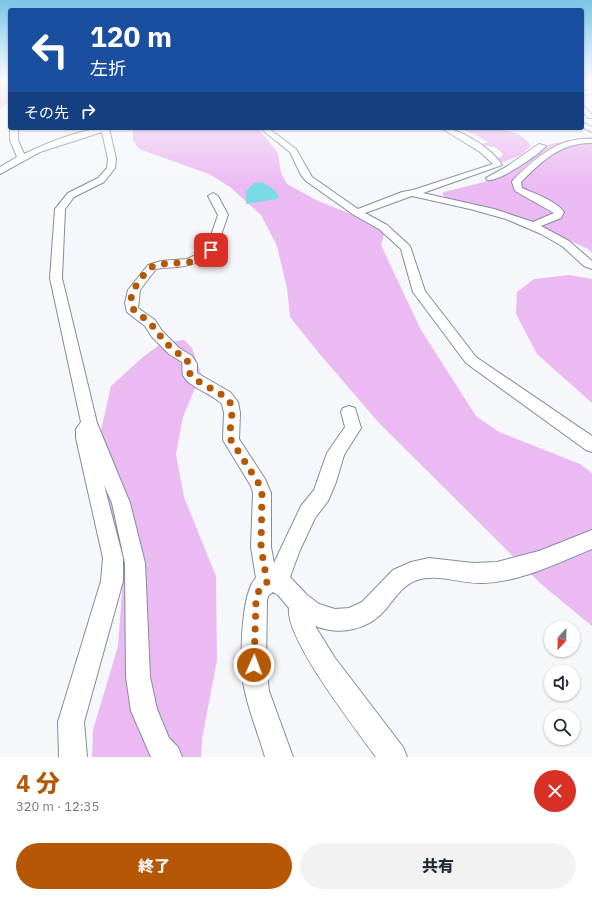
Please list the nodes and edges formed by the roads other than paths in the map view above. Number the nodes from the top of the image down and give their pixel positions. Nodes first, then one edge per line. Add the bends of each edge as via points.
1 (14, 130) edge
2 (101, 130) edge
3 (105, 130) edge
4 (267, 130) edge
5 (450, 130) edge
6 (590, 133) edge
7 (592, 141) edge
8 (24, 156) junction
9 (0, 171) edge
10 (414, 193) junction
11 (213, 196) dead end
12 (433, 198) junction
13 (357, 213) junction
14 (533, 226) junction
15 (592, 266) edge
16 (349, 412) dead end
17 (89, 423) junction
18 (592, 445) edge
19 (592, 539) edge
20 (272, 582) junction
21 (300, 605) junction
22 (73, 757) edge
23 (168, 757) edge
24 (279, 757) edge
25 (393, 757) edge

1 - 8 street via 19,155
2 - 8 street via 54,143
3 - 17 street via 112,168 101,180 71,195 60,209 56,278
4 - 13 street via 294,151 309,179
5 - 10 street via 483,150 497,161 498,166
6 - 12 street via 548,143 502,174 440,190
7 - 14 street via 577,140 560,146 543,156 516,182 518,189 559,212 558,216
8 - 9 street
10 - 12 street
10 - 13 street via 405,194
11 - 20 street via 224,215 211,250 189,262 152,267 134,290 131,304 132,309 150,323 174,351 187,359 190,374 196,380 230,402 231,440 262,493 261,547
12 - 14 street via 460,203
13 - 18 street via 383,227 406,248 419,292 471,360
14 - 15 street via 567,245
16 - 20 street via 353,428 336,452 321,495 308,512
17 - 22 street via 84,429 84,438 113,558 112,581 71,722
17 - 23 street via 121,503 135,564 138,677 144,711 160,747
19 - 21 street via 536,562 503,570 482,573 428,567 409,573 388,589 366,614 351,619 335,620 323,617
20 - 21 street via 288,588
20 - 24 street via 259,590 256,601 254,665 257,691
21 - 25 street via 299,614 307,634 326,667

